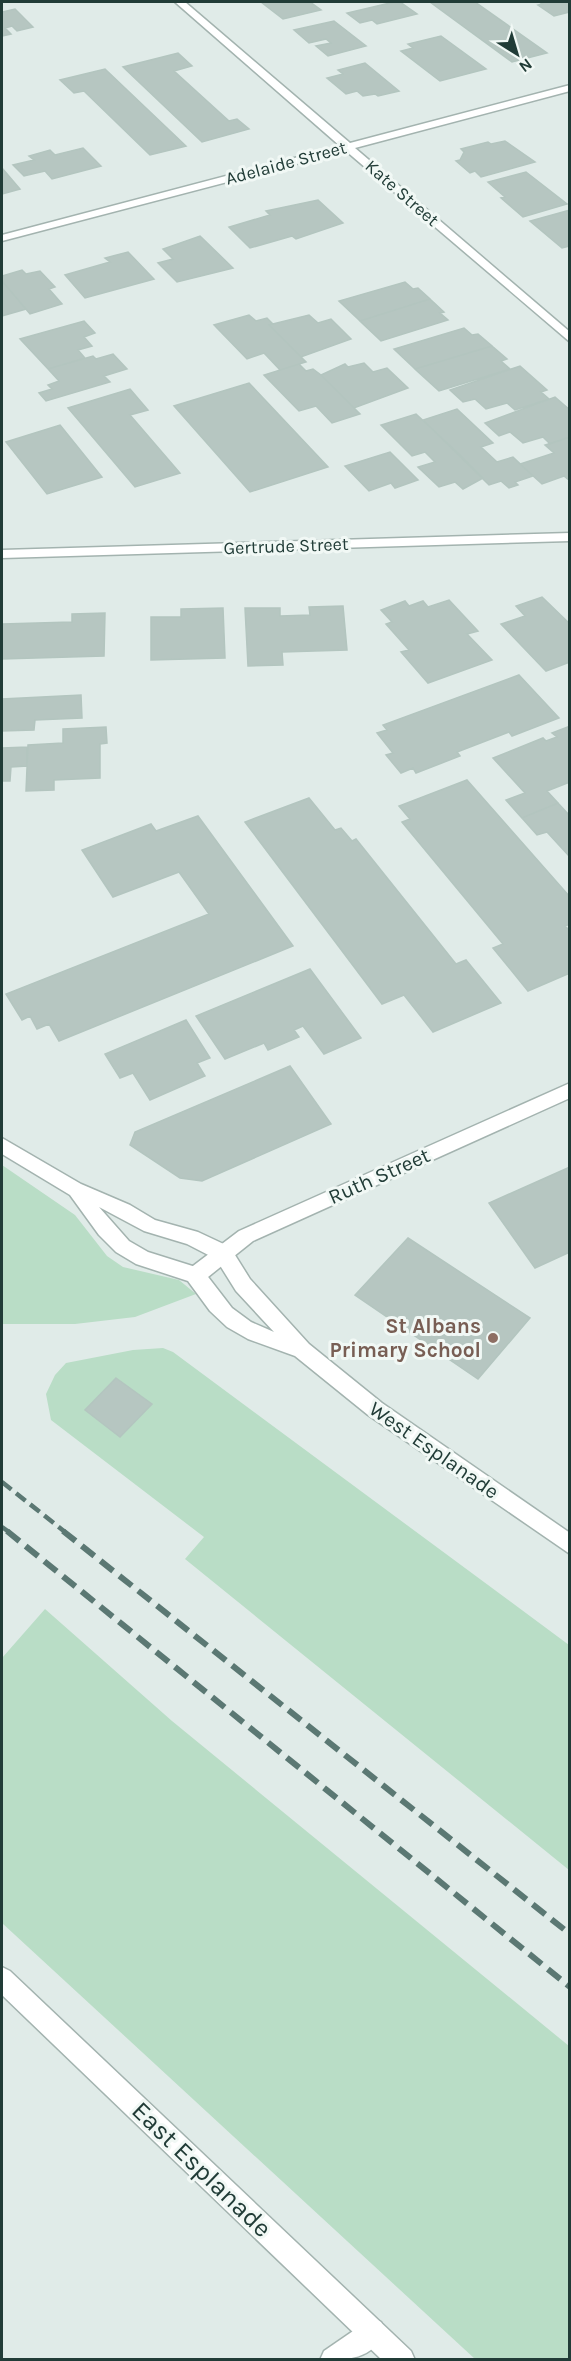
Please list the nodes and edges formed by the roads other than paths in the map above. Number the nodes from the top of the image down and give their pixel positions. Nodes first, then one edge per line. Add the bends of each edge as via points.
1 (180, 2) edge
2 (570, 88) edge
3 (348, 146) junction
4 (2, 238) edge
5 (570, 339) edge
6 (570, 537) edge
7 (2, 554) edge
8 (570, 1090) edge
9 (2, 1145) edge
10 (75, 1189) junction
11 (223, 1254) junction
12 (196, 1275) junction
13 (302, 1350) junction
14 (570, 1545) edge
15 (2, 1979) edge
16 (372, 2331) junction
17 (333, 2360) edge
18 (402, 2360) edge

1 - 3 street, Kate Street
2 - 3 street, Adelaide Street
3 - 4 street, Adelaide Street
3 - 5 street, Kate Street
6 - 7 street, Gertrude Street
8 - 11 street, Ruth Street via 246,1236
9 - 10 street, West Esplanade
10 - 11 street, West Esplanade via 150,1226 205,1243
10 - 12 street, West Esplanade via 124,1248
11 - 12 street, Ruth Street
11 - 13 street, West Esplanade via 243,1285
12 - 13 street, West Esplanade via 231,1319 250,1332
13 - 14 street, West Esplanade via 375,1408
15 - 16 street, East Esplanade
16 - 17 street
16 - 18 street, East Esplanade

